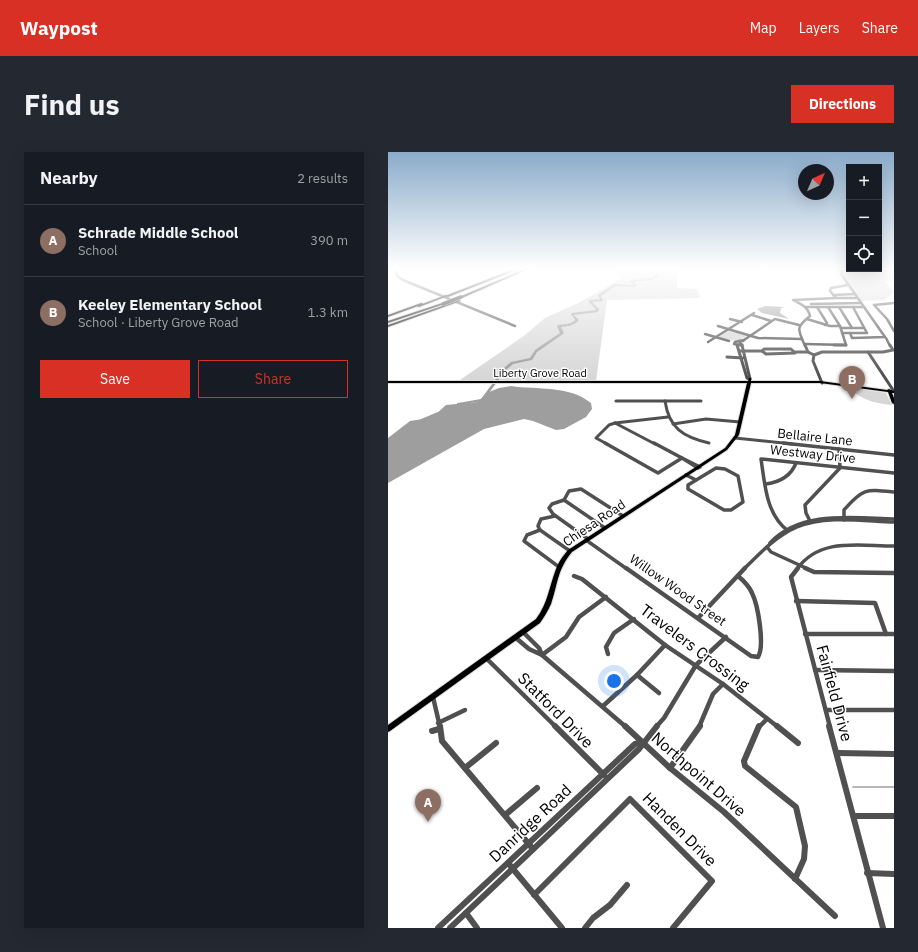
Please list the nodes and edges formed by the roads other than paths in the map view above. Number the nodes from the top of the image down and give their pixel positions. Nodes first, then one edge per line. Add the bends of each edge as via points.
1 (422, 304) edge
2 (442, 304) junction
3 (468, 304) edge
4 (801, 304) edge
5 (811, 304) edge
6 (862, 304) edge
7 (882, 304) edge
8 (806, 307) junction
9 (816, 307) junction
10 (828, 307) junction
11 (839, 307) junction
12 (853, 307) junction
13 (864, 307) junction
14 (422, 315) joint
15 (388, 316) edge
16 (730, 319) dead end
17 (808, 319) junction
18 (771, 321) junction
19 (742, 322) junction
20 (388, 324) edge
21 (515, 325) dead end
22 (800, 325) junction
23 (825, 325) junction
24 (718, 326) dead end
25 (840, 327) junction
26 (852, 328) junction
27 (864, 328) junction
28 (729, 330) junction
29 (894, 331) edge
30 (850, 333) junction
31 (868, 333) junction
32 (705, 334) dead end
33 (842, 334) junction
34 (748, 336) junction
35 (717, 338) junction
36 (870, 338) junction
37 (885, 338) junction
38 (802, 339) junction
39 (708, 342) dead end
40 (742, 342) junction
41 (736, 343) junction
42 (805, 344) junction
43 (742, 351) junction
44 (808, 352) junction
45 (868, 352) junction
46 (814, 355) junction
47 (727, 358) dead end
48 (743, 358) junction
49 (750, 381) junction
50 (821, 381) junction
51 (388, 382) edge
52 (892, 391) edge
53 (665, 401) junction
54 (701, 401) dead end
55 (616, 402) dead end
56 (894, 403) edge
57 (668, 417) junction
58 (740, 422) junction
59 (615, 423) junction
60 (673, 424) junction
61 (735, 438) junction
62 (709, 443) dead end
63 (839, 450) junction
64 (894, 455) edge
65 (682, 458) junction
66 (796, 463) junction
67 (699, 467) junction
68 (840, 468) junction
69 (894, 473) edge
70 (686, 475) junction
71 (696, 480) junction
72 (766, 484) junction
73 (894, 492) edge
74 (566, 501) junction
75 (555, 516) junction
76 (623, 516) junction
77 (891, 520) edge
78 (844, 521) junction
79 (810, 522) junction
80 (605, 528) junction
81 (540, 530) junction
82 (786, 530) junction
83 (587, 539) junction
84 (894, 546) edge
85 (767, 547) junction
86 (570, 551) junction
87 (799, 566) junction
88 (559, 568) junction
89 (894, 573) edge
90 (574, 576) dead end
91 (738, 576) junction
92 (606, 597) junction
93 (796, 601) junction
94 (698, 618) junction
95 (634, 619) junction
96 (523, 632) junction
97 (805, 634) junction
98 (886, 634) junction
99 (894, 634) edge
100 (726, 637) junction
101 (516, 638) junction
102 (665, 645) junction
103 (608, 654) dead end
104 (542, 655) junction
105 (487, 659) junction
106 (696, 665) junction
107 (815, 670) junction
108 (894, 671) edge
109 (637, 675) junction
110 (723, 684) junction
111 (659, 693) dead end
112 (433, 697) junction
113 (603, 706) junction
114 (465, 710) dead end
115 (826, 710) junction
116 (894, 710) edge
117 (767, 719) junction
118 (439, 726) junction
119 (388, 728) edge
120 (432, 731) dead end
121 (643, 742) junction
122 (798, 742) dead end
123 (496, 743) dead end
124 (838, 753) junction
125 (894, 754) edge
126 (465, 768) junction
127 (670, 768) junction
128 (605, 776) junction
129 (537, 788) dead end
130 (505, 816) junction
131 (854, 816) junction
132 (894, 816) edge
133 (529, 844) junction
134 (533, 849) junction
135 (510, 866) junction
136 (867, 873) junction
137 (894, 874) edge
138 (795, 879) junction
139 (628, 885) dead end
140 (534, 895) junction
141 (466, 913) junction
142 (835, 916) dead end
143 (438, 928) edge
144 (450, 928) edge
145 (477, 928) edge
146 (562, 928) edge
147 (585, 928) edge
148 (673, 928) edge
149 (883, 928) edge

1 - 15 highway
2 - 14 main road
2 - 15 highway
2 - 20 highway
3 - 21 street
4 - 8 street
5 - 9 street
6 - 13 street
7 - 29 street via 874,305
8 - 9 street
8 - 17 street via 810,314
9 - 10 street
9 - 23 street via 827,323
10 - 11 street
10 - 25 street
11 - 12 street
11 - 26 street
12 - 13 street
12 - 27 street via 859,314 858,318
13 - 37 street
14 - 20 highway
16 - 19 street
17 - 22 street
17 - 23 street
18 - 19 street via 753,314
18 - 22 street via 775,319
18 - 34 street
19 - 28 street
22 - 38 street via 798,329
23 - 25 street
24 - 28 street
25 - 26 street
25 - 33 street
26 - 27 street
27 - 31 street
28 - 34 street
28 - 35 street
30 - 31 street
30 - 33 street
30 - 36 street via 852,338
31 - 36 street
32 - 35 street
33 - 42 street via 846,345
34 - 38 street via 764,339
34 - 40 street
35 - 39 street
35 - 41 street
36 - 37 street
37 - 45 street via 893,350
38 - 42 street
40 - 41 street
40 - 41 street
40 - 43 street
41 - 43 street
42 - 44 street
43 - 44 street via 762,351 766,354
43 - 48 street
44 - 46 street
45 - 46 street via 822,352
45 - 52 street
46 - 50 street via 812,359
47 - 48 street
48 - 49 street
49 - 50 main road, Liberty Grove Road
49 - 51 main road, Liberty Grove Road
49 - 58 main road, Chiesa Road
50 - 52 main road, Liberty Grove Road
52 - 56 main road
53 - 54 street
53 - 55 street
53 - 57 street
57 - 59 street
57 - 60 street
58 - 60 street via 692,419
58 - 61 main road, Chiesa Road
59 - 65 street
59 - 65 street via 609,425 596,438 658,473
60 - 62 street via 683,432
61 - 63 street, Bellaire Lane
61 - 67 main road, Chiesa Road via 726,449
63 - 64 street, Bellaire Lane
63 - 68 street
65 - 67 street
66 - 68 street, Westway Drive
66 - 72 street via 794,469 782,480
66 - 72 street, Westway Drive via 761,459
67 - 70 main road, Chiesa Road
68 - 69 street, Westway Drive
68 - 79 street via 805,505
70 - 71 street
70 - 76 main road, Chiesa Road
71 - 71 street via 688,485 688,488 724,510 731,510 743,502 738,476 721,467 716,467
72 - 82 street, Westway Drive via 776,519
73 - 78 street via 862,491 844,510
74 - 75 street via 552,504 549,508
74 - 76 street via 569,491 581,489
74 - 80 street
75 - 81 street via 541,519 538,523
75 - 83 street, Willow Wood Street
76 - 80 main road, Chiesa Road
77 - 78 street
78 - 79 street
79 - 82 street
80 - 83 main road, Chiesa Road
81 - 86 street
81 - 88 street via 531,532 524,541
82 - 85 street
83 - 86 main road, Chiesa Road
83 - 94 street, Willow Wood Street
84 - 87 street, Fairfield Drive via 829,546 816,550
85 - 87 street via 771,552
85 - 91 street
86 - 88 main road, Chiesa Road via 561,561
87 - 89 street via 814,572
87 - 93 street, Fairfield Drive via 791,577
88 - 96 main road, Chiesa Road via 548,606 540,618
90 - 92 street, Travelers Crossing
91 - 94 street
91 - 100 street, Willow Wood Street via 754,595 761,634 760,654 756,658
92 - 95 street, Travelers Crossing
92 - 104 street via 579,617 566,637
93 - 97 street, Fairfield Drive
93 - 98 street via 875,603
94 - 100 street, Willow Wood Street
95 - 102 street, Travelers Crossing
95 - 103 street via 614,633 606,647
96 - 101 main road, Chiesa Road
96 - 104 street, Northpoint Drive via 539,648
97 - 98 street
97 - 107 street, Fairfield Drive
98 - 99 street
100 - 106 street, Danridge Road
101 - 104 street, Northpoint Drive via 529,649
101 - 105 main road, Chiesa Road
102 - 106 street, Travelers Crossing
102 - 109 street
104 - 113 street, Northpoint Drive
105 - 112 main road, Chiesa Road
105 - 128 street, Statford Drive
106 - 110 street, Travelers Crossing
106 - 121 street, Danridge Road via 664,718
107 - 108 street
107 - 115 street, Fairfield Drive
109 - 111 street
109 - 113 street
110 - 117 street, Travelers Crossing
110 - 127 street via 713,694 699,728
112 - 118 street via 438,710
112 - 119 main road, Chiesa Road
113 - 121 street, Northpoint Drive
114 - 118 street
115 - 116 street
115 - 124 street, Fairfield Drive
117 - 122 street, Travelers Crossing
117 - 138 street via 760,725 744,761 745,766 796,807 806,846 804,860
118 - 120 street
118 - 126 street via 442,741
121 - 127 street, Northpoint Drive
121 - 128 street, Danridge Road via 639,749
123 - 126 street
124 - 125 street
124 - 131 street, Fairfield Drive
126 - 130 street
127 - 138 street, Northpoint Drive via 724,812
128 - 133 street, Danridge Road
128 - 134 street, Danridge Road
129 - 130 street
130 - 133 street
131 - 132 street
131 - 136 street, Fairfield Drive
133 - 134 street
133 - 135 street, Danridge Road
134 - 135 street, Danridge Road
135 - 140 street
135 - 141 street, Danridge Road
135 - 143 street, Danridge Road
136 - 137 street
136 - 149 street, Fairfield Drive
138 - 142 street, Northpoint Drive
139 - 147 street
140 - 146 street
140 - 148 street, Handen Drive via 630,799 712,881
141 - 144 street, Danridge Road
141 - 145 street

